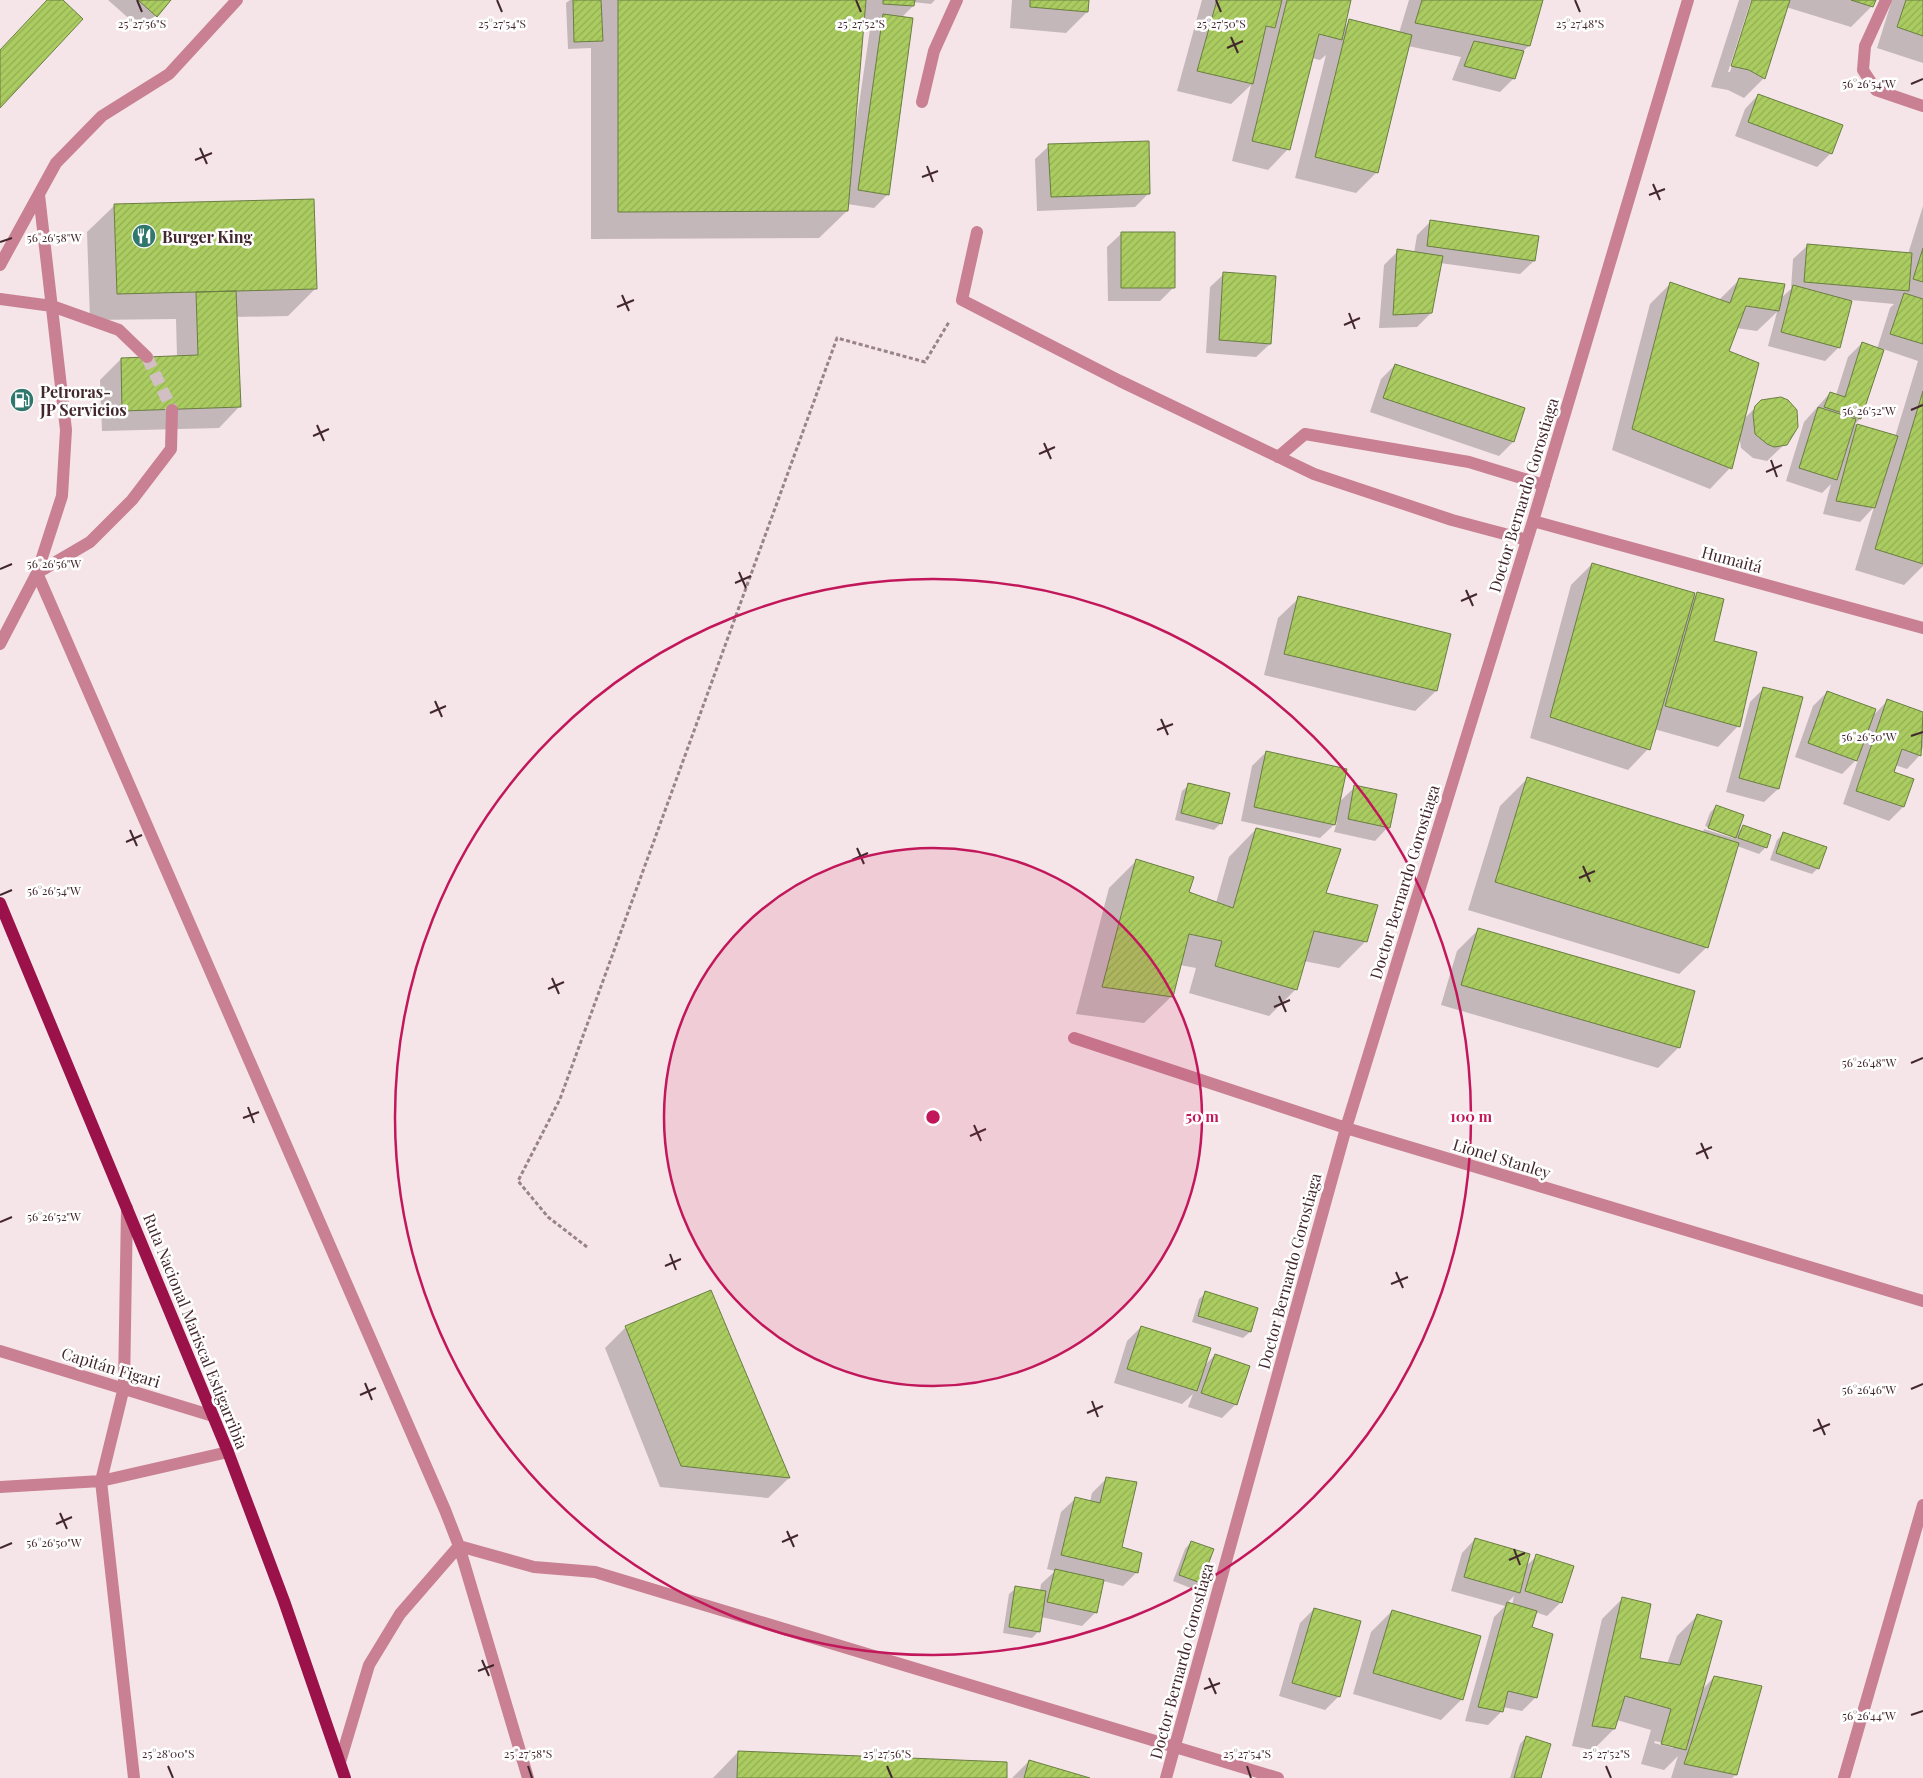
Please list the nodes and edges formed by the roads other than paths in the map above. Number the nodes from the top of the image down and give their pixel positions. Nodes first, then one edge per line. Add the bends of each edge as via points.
1 (237, 0) edge
2 (957, 0) edge
3 (1688, 0) edge
4 (1886, 0) edge
5 (922, 102) dead end
6 (1923, 106) edge
7 (39, 195) junction
8 (977, 232) dead end
9 (0, 265) edge
10 (0, 299) edge
11 (52, 306) junction
12 (147, 357) tunnel mouth
13 (172, 410) tunnel mouth
14 (1278, 457) junction
15 (1544, 485) junction
16 (1533, 521) junction
17 (1527, 540) junction
18 (37, 573) junction
19 (1923, 628) edge
20 (0, 644) edge
21 (0, 903) edge
22 (1074, 1038) dead end
23 (1346, 1128) junction
24 (127, 1206) junction
25 (1923, 1301) edge
26 (0, 1351) edge
27 (124, 1387) junction
28 (213, 1416) junction
29 (228, 1452) junction
30 (101, 1480) junction
31 (0, 1487) edge
32 (1923, 1505) edge
33 (459, 1546) junction
34 (1174, 1746) junction
35 (340, 1762) junction
36 (134, 1778) edge
37 (345, 1778) edge
38 (528, 1778) edge
39 (1166, 1778) edge
40 (1278, 1778) edge
41 (1844, 1778) edge

1 - 7 street via 169,74 102,116 56,163
2 - 5 street via 934,51
3 - 15 street, Doctor Bernardo Gorostiaga
4 - 6 street via 1865,46 1863,70 1876,90
7 - 9 street
7 - 11 street
8 - 14 street via 962,300
10 - 11 street
11 - 12 street via 119,330
11 - 18 street via 66,439 62,496
13 - 18 street via 171,449 132,500 90,542
14 - 15 street via 1305,434 1468,462
14 - 17 street via 1314,474 1452,520
15 - 16 street, Doctor Bernardo Gorostiaga
16 - 17 street, Doctor Bernardo Gorostiaga
16 - 19 street, Humaitá
17 - 23 street, Doctor Bernardo Gorostiaga
18 - 20 street
18 - 33 street
21 - 24 main road, Ruta Nacional Mariscal Estigarribia
22 - 23 street, Lionel Stanley
23 - 25 street, Lionel Stanley
23 - 34 street, Doctor Bernardo Gorostiaga
24 - 27 street
24 - 28 main road, Ruta Nacional Mariscal Estigarribia
26 - 27 street, Capitán Figari
27 - 28 street, Capitán Figari
27 - 30 street
28 - 29 main road, Ruta Nacional Mariscal Estigarribia
29 - 30 street
29 - 35 main road, Ruta Nacional Mariscal Estigarribia
30 - 31 street
30 - 36 street
32 - 41 street
33 - 34 street via 534,1567 595,1572
33 - 35 street via 400,1614 369,1665
33 - 38 street
34 - 39 street, Doctor Bernardo Gorostiaga
34 - 40 street
35 - 37 main road, Ruta Nacional Mariscal Estigarribia

